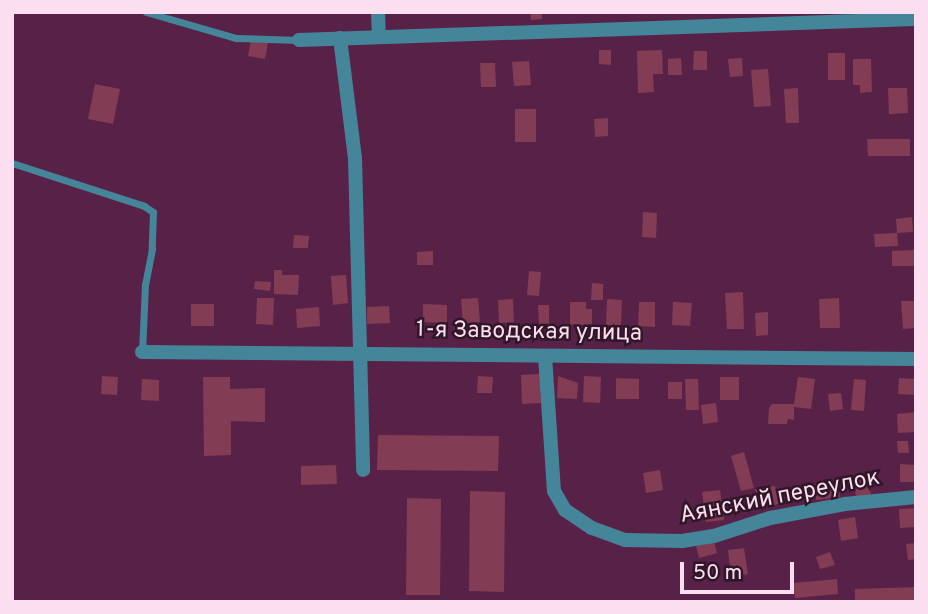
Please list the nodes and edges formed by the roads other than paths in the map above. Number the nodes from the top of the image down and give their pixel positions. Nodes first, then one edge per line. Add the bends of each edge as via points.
1 (146, 12) edge
2 (378, 12) edge
3 (915, 12) edge
4 (916, 22) edge
5 (379, 37) junction
6 (340, 38) junction
7 (299, 40) joint
8 (12, 163) edge
9 (142, 352) joint
10 (360, 354) junction
11 (545, 356) junction
12 (916, 359) edge
13 (363, 470) dead end
14 (916, 497) edge

1 - 7 lane via 236,38
2 - 5 street
3 - 4 street
4 - 5 street
5 - 6 street
6 - 7 street
6 - 10 street via 355,158
8 - 9 lane via 153,212
9 - 10 street, 1-я Заводская улица
10 - 11 street, 1-я Заводская улица
10 - 13 street
11 - 12 street, 1-я Заводская улица
11 - 14 street, Аянский переулок via 554,491 565,510 592,528 625,540 682,541 845,504

